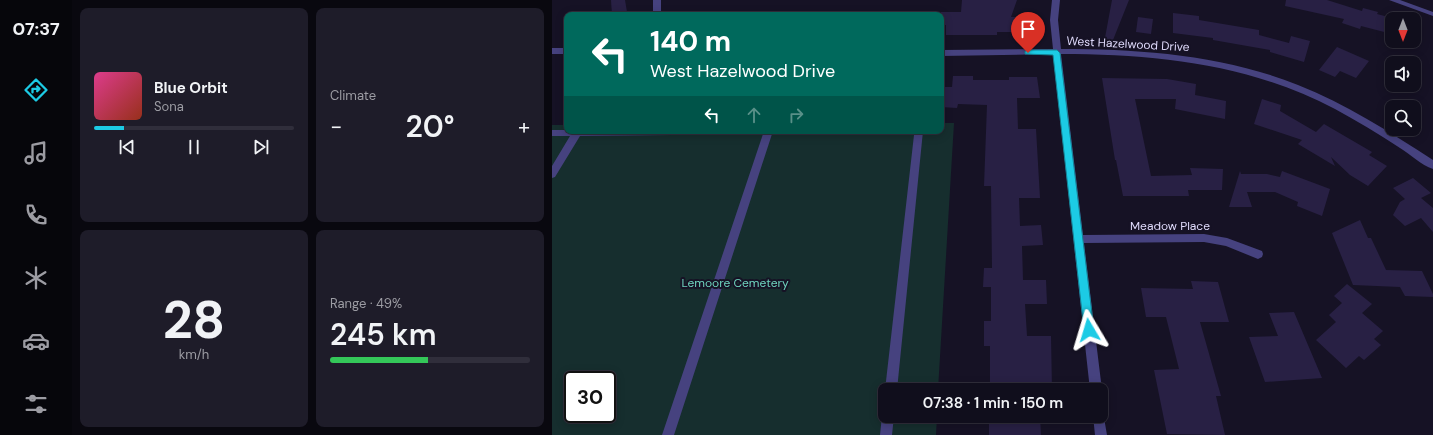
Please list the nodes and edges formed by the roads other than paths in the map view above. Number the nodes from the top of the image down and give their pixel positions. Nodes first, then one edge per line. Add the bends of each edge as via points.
1 (657, 0) edge
2 (1056, 0) edge
3 (1393, 0) edge
4 (657, 12) edge
5 (1433, 14) edge
6 (552, 51) edge
7 (564, 51) edge
8 (944, 53) edge
9 (1057, 53) junction
10 (552, 133) edge
11 (564, 133) edge
12 (576, 134) edge
13 (768, 134) edge
14 (919, 134) edge
15 (1433, 165) edge
16 (552, 174) edge
17 (1079, 239) junction
18 (1258, 254) dead end
19 (892, 383) edge
20 (1095, 383) edge
21 (887, 423) edge
22 (1100, 423) edge
23 (668, 435) edge
24 (886, 435) edge
25 (1101, 435) edge

1 - 4 street
2 - 9 street via 1054,20
3 - 5 street
6 - 7 street
8 - 9 street, West Hazelwood Drive
9 - 15 street, West Hazelwood Drive via 1163,56 1222,65 1262,75 1341,108 1399,141
9 - 17 street
10 - 11 street
12 - 16 street
13 - 23 street
14 - 19 street
17 - 18 street, Meadow Place via 1204,238 1228,242
17 - 20 street
21 - 24 street
22 - 25 street

